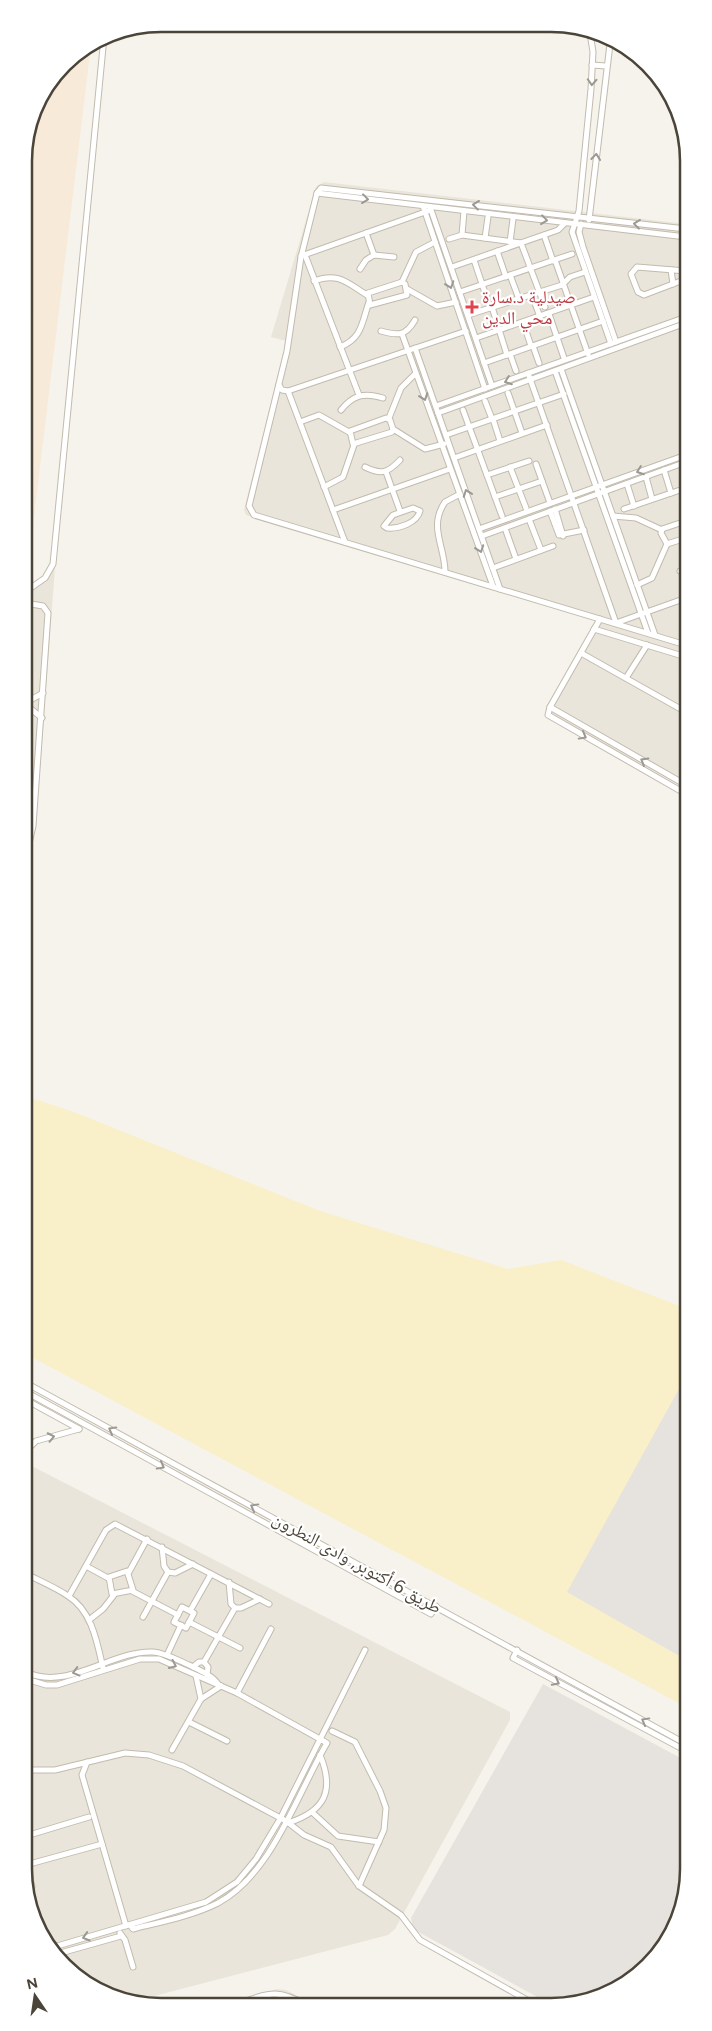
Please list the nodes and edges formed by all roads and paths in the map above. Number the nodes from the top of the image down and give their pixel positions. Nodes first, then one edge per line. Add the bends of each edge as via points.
1 (590, 39) edge
2 (103, 47) edge
3 (609, 47) edge
4 (592, 64) junction
5 (606, 66) junction
6 (317, 193) junction
7 (580, 204) junction
8 (423, 206) junction
9 (590, 206) junction
10 (431, 208) junction
11 (504, 208) junction
12 (464, 211) junction
13 (425, 212) junction
14 (504, 215) junction
15 (578, 216) junction
16 (488, 217) dead end
17 (589, 218) junction
18 (513, 219) dead end
19 (565, 222) junction
20 (574, 223) junction
21 (583, 224) junction
22 (663, 227) junction
23 (680, 228) edge
24 (366, 233) junction
25 (662, 234) junction
26 (462, 235) junction
27 (544, 235) junction
28 (680, 236) edge
29 (485, 238) junction
30 (449, 239) dead end
31 (435, 242) junction
32 (510, 242) junction
33 (520, 243) junction
34 (584, 250) junction
35 (497, 252) junction
36 (578, 252) junction
37 (572, 254) dead end
38 (374, 255) junction
39 (303, 256) junction
40 (394, 257) dead end
41 (448, 257) junction
42 (441, 259) junction
43 (474, 260) junction
44 (554, 260) junction
45 (452, 267) junction
46 (530, 268) junction
47 (360, 269) dead end
48 (671, 270) junction
49 (680, 271) edge
50 (585, 272) junction
51 (508, 276) junction
52 (314, 281) junction
53 (402, 282) junction
54 (680, 282) edge
55 (563, 283) junction
56 (482, 284) junction
57 (673, 284) junction
58 (407, 290) junction
59 (460, 292) junction
60 (539, 292) junction
61 (367, 295) junction
62 (532, 295) junction
63 (594, 297) junction
64 (519, 299) junction
65 (369, 302) junction
66 (456, 302) junction
67 (571, 306) junction
68 (545, 307) dead end
69 (491, 308) junction
70 (549, 314) junction
71 (468, 315) junction
72 (540, 317) junction
73 (416, 320) dead end
74 (603, 321) junction
75 (680, 321) edge
76 (523, 322) junction
77 (680, 325) edge
78 (670, 326) junction
79 (579, 329) junction
80 (499, 330) junction
81 (382, 331) dead end
82 (466, 331) junction
83 (402, 334) junction
84 (557, 337) junction
85 (476, 338) junction
86 (614, 343) junction
87 (532, 346) junction
88 (340, 347) junction
89 (415, 348) junction
90 (408, 351) junction
91 (509, 354) junction
92 (589, 355) junction
93 (564, 358) dead end
94 (484, 363) junction
95 (539, 363) dead end
96 (349, 370) junction
97 (558, 370) junction
98 (516, 371) dead end
99 (416, 373) junction
100 (528, 373) junction
101 (531, 380) junction
102 (279, 385) junction
103 (492, 386) junction
104 (485, 389) junction
105 (288, 391) junction
106 (508, 393) dead end
107 (564, 394) junction
108 (359, 395) junction
109 (383, 398) dead end
110 (456, 399) junction
111 (486, 401) dead end
112 (539, 403) junction
113 (436, 406) junction
114 (461, 408) junction
115 (341, 410) dead end
116 (514, 412) junction
117 (438, 413) junction
118 (388, 418) junction
119 (492, 419) junction
120 (300, 422) junction
121 (546, 425) junction
122 (469, 427) junction
123 (393, 429) junction
124 (349, 432) junction
125 (522, 434) junction
126 (446, 435) junction
127 (500, 441) junction
128 (449, 443) junction
129 (354, 445) junction
130 (442, 445) junction
131 (478, 450) junction
132 (680, 457) edge
133 (454, 458) junction
134 (400, 460) dead end
135 (671, 460) junction
136 (529, 461) dead end
137 (536, 464) dead end
138 (680, 465) edge
139 (365, 467) dead end
140 (510, 467) junction
141 (674, 467) junction
142 (450, 469) junction
143 (664, 470) junction
144 (386, 472) junction
145 (487, 475) junction
146 (646, 477) junction
147 (542, 481) junction
148 (627, 484) junction
149 (324, 486) junction
150 (599, 486) junction
151 (392, 489) junction
152 (518, 489) junction
153 (680, 490) edge
154 (602, 493) junction
155 (671, 493) junction
156 (460, 494) junction
157 (572, 496) junction
158 (495, 497) junction
159 (652, 499) junction
160 (574, 503) junction
161 (550, 504) junction
162 (634, 506) junction
163 (526, 508) dead end
164 (624, 509) dead end
165 (333, 510) junction
166 (552, 510) junction
167 (400, 511) junction
168 (473, 512) junction
169 (467, 514) junction
170 (502, 516) dead end
171 (613, 516) junction
172 (529, 519) junction
173 (680, 523) edge
174 (479, 528) junction
175 (584, 530) junction
176 (662, 530) junction
177 (506, 531) dead end
178 (482, 536) junction
179 (680, 540) edge
180 (345, 542) junction
181 (667, 544) junction
182 (554, 546) dead end
183 (541, 550) junction
184 (625, 558) junction
185 (516, 559) junction
186 (493, 568) junction
187 (445, 572) junction
188 (638, 585) junction
189 (33, 586) edge
190 (493, 586) junction
191 (500, 589) junction
192 (680, 600) edge
193 (33, 604) edge
194 (644, 613) junction
195 (600, 618) junction
196 (616, 623) junction
197 (594, 629) junction
198 (648, 633) junction
199 (655, 635) junction
200 (680, 642) edge
201 (647, 645) junction
202 (581, 653) junction
203 (680, 655) edge
204 (626, 678) junction
205 (44, 693) junction
206 (33, 700) edge
207 (550, 707) junction
208 (680, 708) edge
209 (33, 710) edge
210 (42, 718) junction
211 (680, 779) edge
212 (680, 790) edge
213 (33, 828) edge
214 (32, 1386) edge
215 (32, 1395) edge
216 (32, 1403) edge
217 (32, 1442) edge
218 (147, 1539) junction
219 (162, 1547) junction
220 (193, 1564) junction
221 (86, 1566) junction
222 (128, 1572) junction
223 (168, 1572) junction
224 (210, 1574) junction
225 (32, 1577) edge
226 (108, 1578) junction
227 (229, 1582) junction
228 (132, 1591) junction
229 (114, 1595) junction
230 (69, 1596) junction
231 (260, 1599) junction
232 (152, 1601) junction
233 (269, 1604) dead end
234 (436, 1606) junction
235 (235, 1608) junction
236 (190, 1611) junction
237 (178, 1615) junction
238 (143, 1617) dead end
239 (89, 1620) junction
240 (189, 1622) junction
241 (182, 1625) junction
242 (271, 1629) dead end
243 (218, 1637) junction
244 (240, 1648) dead end
245 (364, 1650) dead end
246 (517, 1650) junction
247 (167, 1655) junction
248 (204, 1662) junction
249 (193, 1667) junction
250 (103, 1668) junction
251 (32, 1674) edge
252 (207, 1675) junction
253 (196, 1676) junction
254 (32, 1680) edge
255 (219, 1685) junction
256 (237, 1693) junction
257 (201, 1699) junction
258 (189, 1722) junction
259 (332, 1731) dead end
260 (320, 1740) junction
261 (679, 1740) edge
262 (227, 1741) dead end
263 (679, 1747) edge
264 (172, 1750) dead end
265 (320, 1755) junction
266 (88, 1762) junction
267 (70, 1767) junction
268 (32, 1770) edge
269 (82, 1775) junction
270 (313, 1813) junction
271 (89, 1817) dead end
272 (285, 1821) junction
273 (32, 1834) edge
274 (379, 1842) junction
275 (102, 1844) junction
276 (32, 1863) edge
277 (359, 1886) junction
278 (128, 1926) junction
279 (119, 1928) junction
280 (121, 1936) junction
281 (58, 1946) edge
282 (63, 1952) edge
283 (133, 1967) dead end
284 (257, 1998) edge
285 (293, 1998) edge
286 (525, 1998) edge

1 - 4 street
2 - 189 street via 53,564 48,575
3 - 5 street
4 - 5 street
4 -> 7 street
9 -> 5 street
6 -> 8 street
11 -> 6 street via 325,187
6 - 39 street
7 - 9 street
7 - 15 street
8 - 10 street
8 - 13 street
9 - 17 street
10 - 12 street
10 - 13 street
10 - 41 street
11 - 14 street
11 - 15 street
12 - 14 street
12 - 26 street
13 - 24 street
13 - 31 street
14 -> 19 street
15 - 17 street
15 - 20 street
16 - 29 street
17 - 21 street
22 -> 17 street
18 - 32 street
19 - 20 street
19 - 27 street via 561,228
20 - 21 street
20 - 36 street via 572,232
21 - 25 street
21 - 34 street via 579,232
22 - 23 street
22 - 25 street
24 - 38 street
24 - 39 street
25 - 28 street
26 - 29 street
26 - 30 street
27 - 33 street
27 - 44 street
29 - 32 street
31 - 42 street
31 - 53 street via 416,252
32 - 33 street
33 - 35 street
33 - 46 street
34 - 36 street
34 - 86 street
35 - 43 street
35 - 51 street
36 - 50 street
37 - 44 street
38 - 40 street
38 - 47 street
39 - 52 street
39 - 102 street
41 - 42 street
41 - 45 street
42 -> 66 street
43 - 45 street
43 - 56 street
44 - 46 street
44 - 55 street
45 - 59 street
46 - 51 street
46 - 60 street
48 - 49 street
48 - 57 street
48 - 57 street via 637,267 631,274 638,292 642,294
50 - 55 street
50 - 63 street
51 - 56 street
51 - 64 street
52 - 61 street via 339,278
52 - 88 street
53 - 58 street
53 - 61 street
54 - 57 street
55 - 60 street
55 - 67 street
56 - 59 street
56 - 69 street
58 - 65 street via 406,296 373,306
58 - 66 street via 437,306
59 - 71 street
60 - 62 street
60 - 68 street
61 - 65 street
62 - 64 street
62 - 72 street
63 - 67 street
63 - 74 street
64 - 69 street
65 - 88 street via 357,338
66 - 82 street
67 - 70 street
67 - 79 street
69 - 71 street
69 - 80 street
70 - 72 street
70 - 84 street
71 - 85 street
72 - 76 street
73 - 83 street
74 - 79 street
74 - 86 street
75 - 78 street
76 - 80 street
76 - 87 street
77 - 78 street
78 - 86 street
78 - 92 street
79 - 84 street
79 - 92 street
80 - 85 street
80 - 91 street
81 - 83 street
82 - 89 street
82 - 104 street
83 - 90 street
84 - 87 street
84 - 93 street
85 - 94 street
86 - 92 street
87 - 91 street
87 - 95 street
88 - 96 street
89 - 90 street
89 - 113 street
90 - 96 street
90 - 99 street
91 - 94 street
91 - 98 street
92 - 97 street
92 - 100 street
94 - 103 street
96 - 105 street
96 - 108 street
97 - 101 street
97 - 107 street
97 - 150 street
99 - 118 street via 400,388
99 -> 130 street
100 - 101 street
100 -> 103 street
101 - 112 street
101 - 114 street
102 - 105 street
102 - 180 street via 250,511 254,515
103 - 104 street
104 - 110 street
105 - 120 street
106 - 116 street
107 - 112 street
107 - 150 street
108 - 109 street
108 - 115 street
110 - 113 street
110 - 114 street
111 - 119 street
112 - 116 street
112 - 121 street
113 - 117 street
114 - 117 street
114 - 122 street
116 - 119 street
116 - 125 street
117 - 126 street
118 - 123 street
118 - 124 street
119 - 122 street
119 - 127 street
120 - 124 street via 319,415
120 - 149 street
121 - 125 street
121 - 157 street
122 - 126 street
122 - 131 street
123 - 129 street via 391,433
123 - 130 street via 425,449
124 - 129 street
125 - 127 street
126 - 128 street
127 - 131 street
128 - 130 street
128 - 133 street
129 - 149 street via 343,477
130 - 142 street
131 - 133 street
131 - 145 street
132 - 135 street
168 -> 133 street
134 - 144 street
135 - 141 street
135 -> 150 street
136 - 140 street
137 - 147 street
138 - 141 street
139 - 144 street
140 - 145 street
140 - 152 street
141 - 143 street
142 - 151 street
142 - 156 street
143 - 146 street
143 - 155 street
144 - 151 street
145 - 158 street
146 - 148 street
146 - 159 street
147 - 152 street
147 - 161 street
148 - 154 street
148 - 162 street
149 - 165 street
150 - 154 street
150 - 157 street
151 - 165 street
151 - 167 street
152 - 158 street
152 - 163 street
153 - 155 street
154 - 160 street
154 - 171 street
154 - 184 street
155 - 159 street
156 - 169 street
156 - 187 street via 445,502 436,526 444,552
157 - 160 street
157 - 161 street
158 - 170 street
159 - 162 street
160 - 166 street
160 - 175 street
161 - 174 street
162 - 164 street
165 - 180 street
166 - 172 street
166 - 175 street via 556,532 563,536
167 - 167 street via 388,519 384,526 405,525 417,518 420,511 413,508
168 - 169 street
168 - 174 street
169 -> 190 street
171 - 176 street via 636,518
171 - 184 street
172 - 178 street
172 - 183 street
173 - 176 street
174 - 178 street
175 - 196 street
176 - 181 street
177 - 185 street
178 - 186 street
179 - 181 street
180 - 187 street
181 - 188 street via 652,578
182 - 183 street
183 - 185 street
184 - 188 street
184 - 194 street
185 - 186 street
186 - 191 street
187 - 190 street
188 - 194 street
190 - 191 street
191 - 195 street
192 - 194 street
193 - 205 street via 43,606 48,612
194 - 196 street
194 - 198 street
194 - 199 street
195 - 196 street
195 - 197 street
196 - 198 street
197 - 201 street
197 - 202 street
198 - 199 street
199 - 200 street
201 - 203 street
201 - 204 street
202 - 204 street
202 - 207 street
204 - 208 street
205 - 206 street
205 - 210 street
211 -> 207 street
207 -> 212 street via 550,717
209 - 210 street
210 - 213 street
234 -> 214 street, طريق 6 أكتوبر, وادى النطرون
215 -> 234 street, طريق 6 أكتوبر, وادى النطرون via 431,1614
217 -> 216 street via 79,1429
218 - 219 street
218 - 221 street via 119,1524 111,1524
218 - 222 street
219 - 220 street
219 - 223 street via 164,1568
220 - 223 street
220 - 224 street
221 - 226 street
221 - 230 street
222 - 226 street
222 - 228 street
223 - 232 street
224 - 227 street
224 - 236 street
225 - 230 street
226 - 229 street
227 - 231 street
227 - 235 street via 231,1604
228 - 229 street
228 - 232 street
229 - 239 street
230 - 239 street
231 - 233 street
231 - 235 street
232 - 237 street
232 - 238 street
234 - 246 street, طريق 6 أكتوبر, وادى النطرون
235 - 243 street
236 - 237 street via 182,1607
236 - 240 street via 194,1613
237 - 241 street via 174,1622
239 - 250 street
240 - 241 street via 186,1628
240 - 243 street
241 - 247 street
242 - 256 street
243 - 244 street
243 - 248 street
245 - 260 street
261 -> 246 street, طريق 6 أكتوبر, وادى النطرون
246 -> 263 street via 513,1658
247 - 249 street
247 - 250 street via 143,1652
248 - 249 street
248 - 252 street via 208,1667
249 - 252 street
250 -> 251 street via 46,1678
250 -> 253 street via 151,1658 164,1660
250 - 254 street via 57,1685
252 - 255 street
253 - 255 street
253 - 257 street
255 - 256 street
255 - 257 street
256 - 260 street
257 - 258 street
258 - 262 street
258 - 264 street
259 - 274 street via 355,1742 380,1791 386,1816
260 - 265 street via 326,1743
260 - 272 street
265 - 270 street via 327,1772 327,1784 321,1804
265 - 272 street
266 - 267 street
266 - 269 street
266 - 272 street via 125,1753 162,1758
267 - 268 street
267 - 269 street
269 - 275 street
270 - 272 street
270 - 274 street via 338,1836
271 - 273 street
272 - 277 street via 304,1835 330,1847
272 - 278 street via 254,1873 225,1898 200,1910 133,1929
274 - 277 street
275 - 276 street
275 - 278 street
277 - 286 street via 394,1909 420,1940
278 - 279 street
279 - 280 street
279 -> 281 street
280 - 282 street
280 - 283 street
284 - 285 street via 274,1993

